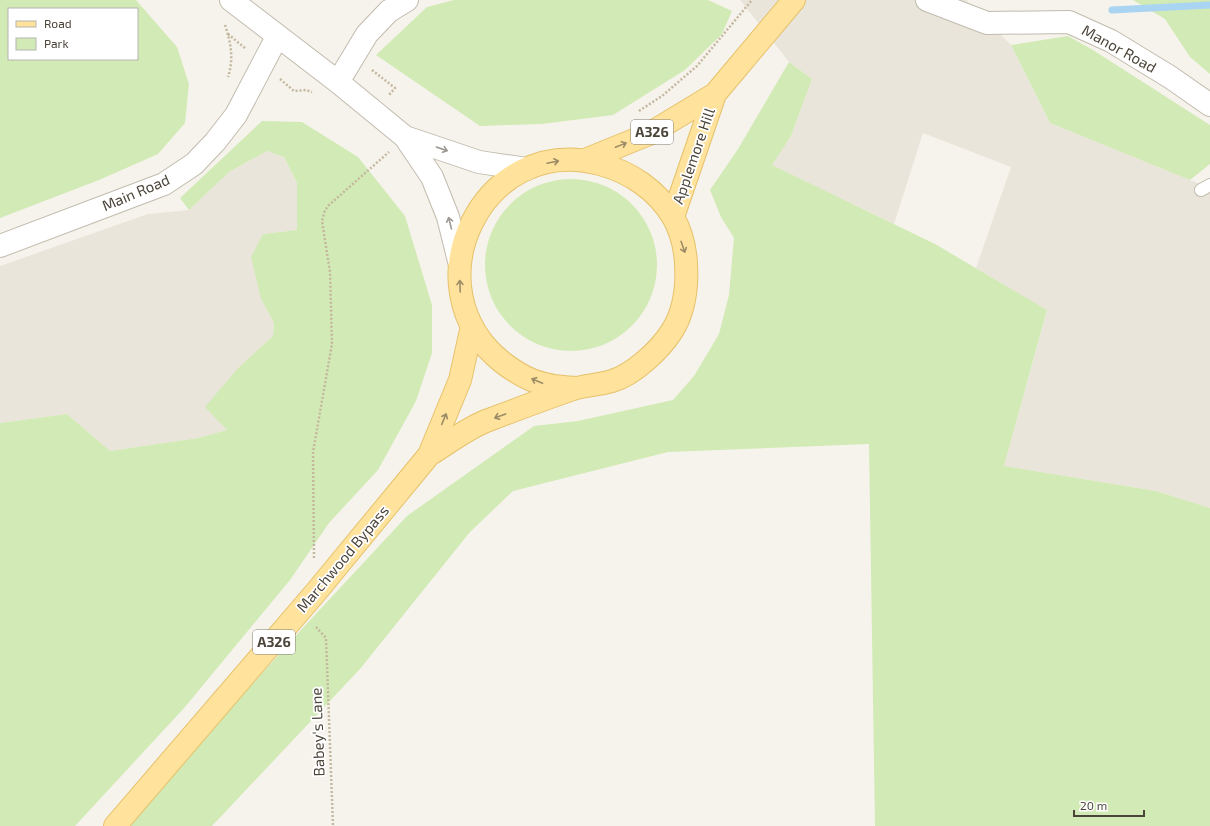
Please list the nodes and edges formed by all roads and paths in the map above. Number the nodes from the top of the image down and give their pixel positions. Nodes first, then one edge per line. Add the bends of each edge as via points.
1 (231, 0) edge
2 (407, 0) edge
3 (752, 0) edge
4 (794, 0) edge
5 (927, 0) edge
6 (277, 37) junction
7 (354, 56) junction
8 (338, 82) junction
9 (395, 88) dead end
10 (294, 91) dead end
11 (314, 93) dead end
12 (715, 94) junction
13 (1210, 105) edge
14 (637, 113) dead end
15 (406, 136) junction
16 (585, 160) junction
17 (527, 168) junction
18 (673, 217) junction
19 (0, 246) edge
20 (459, 261) junction
21 (472, 326) junction
22 (576, 388) junction
23 (429, 455) junction
24 (313, 546) dead end
25 (316, 628) dead end
26 (115, 826) edge
27 (333, 826) edge

1 - 6 street
2 - 7 street via 389,12 367,34
3 - 14 path via 697,66 662,96
4 - 12 main road, Applemore Hill / A326
5 - 13 street, Manor Road via 987,23 1069,22 1111,41
6 - 8 street
6 - 19 street, Main Road via 236,115 194,164 164,184
7 - 8 street
7 - 9 path
8 - 15 street
10 - 11 path via 306,90
16 -> 12 main road, Applemore Hill / A326 via 649,134
12 - 18 main road, Applemore Hill / A326
15 -> 17 street via 479,162
20 -> 15 street via 448,217 432,177
15 - 24 path via 329,205 322,220 330,272 332,344 313,452
17 -> 16 main road via 556,160
16 - 18 main road via 620,169 650,189
17 - 20 main road via 502,184 481,206 467,232
18 -> 22 main road via 686,254 686,294 673,330 648,361 614,381
21 -> 20 main road via 461,295
22 -> 21 main road via 544,384 515,372 490,352
23 -> 21 main road, Marchwood Bypass / A326 via 460,380
22 -> 23 main road, Marchwood Bypass / A326 via 483,422
23 - 26 main road, Marchwood Bypass / A326 via 316,592
25 - 27 path, Babey's Lane via 326,638

